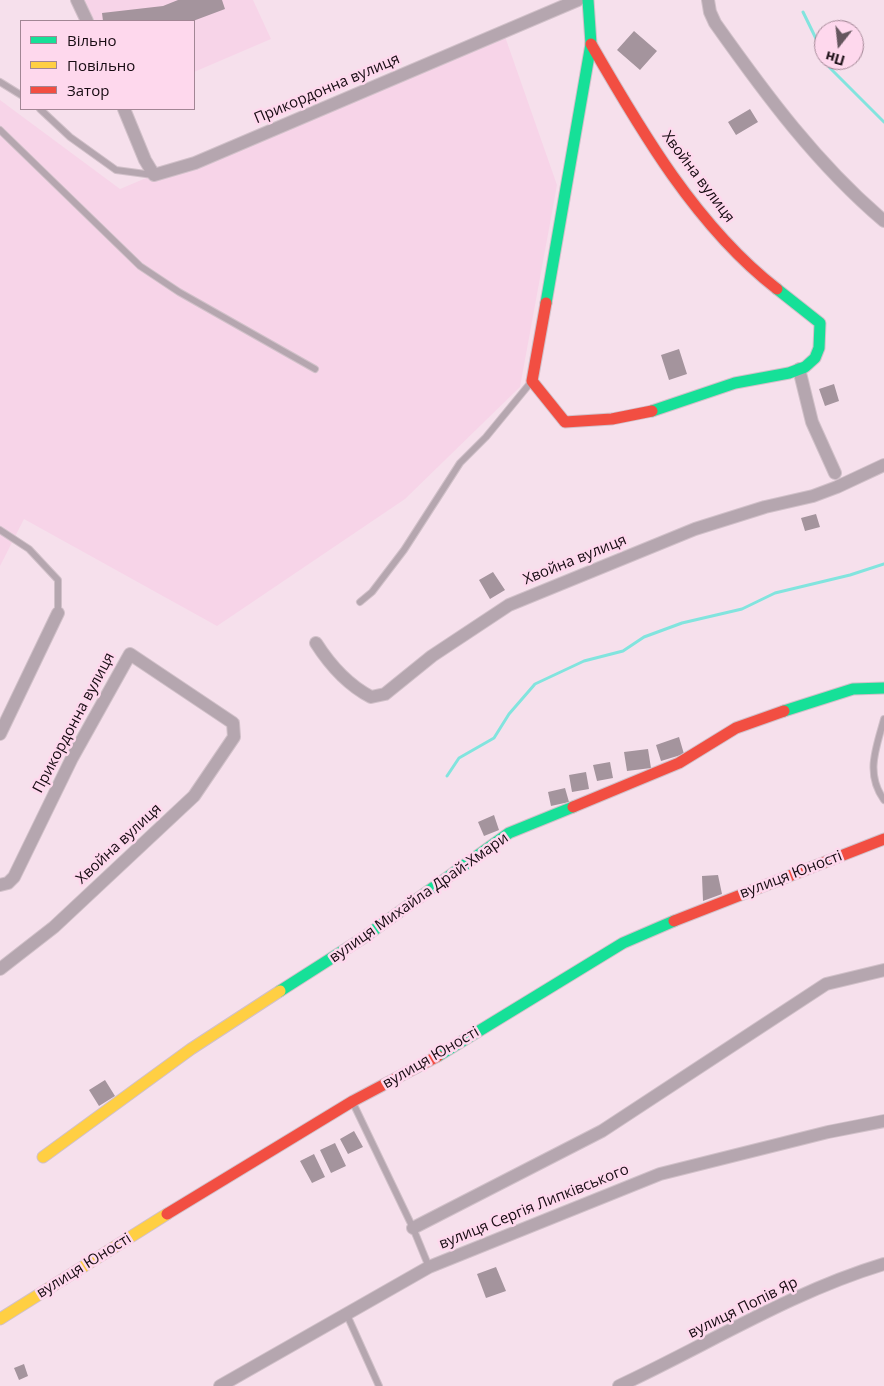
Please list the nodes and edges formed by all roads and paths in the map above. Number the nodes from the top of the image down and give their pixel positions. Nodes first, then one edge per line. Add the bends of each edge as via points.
1 (78, 0) edge
2 (578, 0) edge
3 (588, 0) edge
4 (708, 0) edge
5 (87, 20) edge
6 (591, 44) junction
7 (0, 82) edge
8 (20, 94) edge
9 (41, 110) edge
10 (124, 110) edge
11 (0, 130) edge
12 (154, 175) junction
13 (884, 221) edge
14 (799, 369) junction
15 (315, 370) dead end
16 (532, 381) junction
17 (884, 465) edge
18 (834, 473) dead end
19 (0, 530) edge
20 (360, 602) dead end
21 (58, 613) joint
22 (316, 643) dead end
23 (884, 688) edge
24 (884, 719) edge
25 (233, 723) joint
26 (0, 734) edge
27 (884, 800) edge
28 (884, 839) edge
29 (0, 885) edge
30 (0, 969) edge
31 (884, 970) edge
32 (353, 1102) junction
33 (884, 1121) edge
34 (43, 1157) dead end
35 (414, 1228) junction
36 (884, 1264) edge
37 (429, 1267) junction
38 (347, 1315) junction
39 (0, 1319) edge
40 (220, 1386) edge
41 (380, 1386) edge
42 (619, 1386) edge

1 - 5 street
2 - 12 street, Прикордонна вулиця via 195,163
3 - 6 street
4 - 13 street via 715,23 790,124 828,170
6 - 14 street, Хвойна вулиця via 639,126 714,229 768,283 820,323 818,353
6 - 16 street
7 - 8 lane
9 - 12 lane via 70,137 116,170
10 - 12 street
11 - 15 lane via 140,266
14 - 16 street, Хвойна вулиця via 746,379 659,410 580,423 565,422
14 - 18 street via 812,422
16 - 20 lane via 460,463 404,550 372,592
17 - 22 street, Хвойна вулиця via 821,493 695,529 509,605 432,656 385,694 371,697 357,690
19 - 21 lane via 29,549 58,580
21 - 26 street
23 - 34 street, вулиця Михайла Драй-Хмари via 853,689 736,728 679,763 509,833 363,938 191,1049
24 - 27 lane via 872,770 876,788
25 - 29 street, Прикордонна вулиця via 130,654 72,758 14,877
25 - 30 street, Хвойна вулиця via 234,737 194,796 54,927
28 - 32 street, вулиця Юності via 623,943 431,1060
31 - 35 street, вулиця Сергія Липківського via 826,984 602,1131
32 - 35 lane
32 - 39 street, вулиця Юності via 235,1171
33 - 37 street, вулиця Сергія Липківського via 660,1174
35 - 37 lane
36 - 42 street, вулиця Попів Яр via 853,1273
37 - 38 street, вулиця Сергія Липківського
38 - 40 street, вулиця Сергія Липківського
38 - 41 lane

